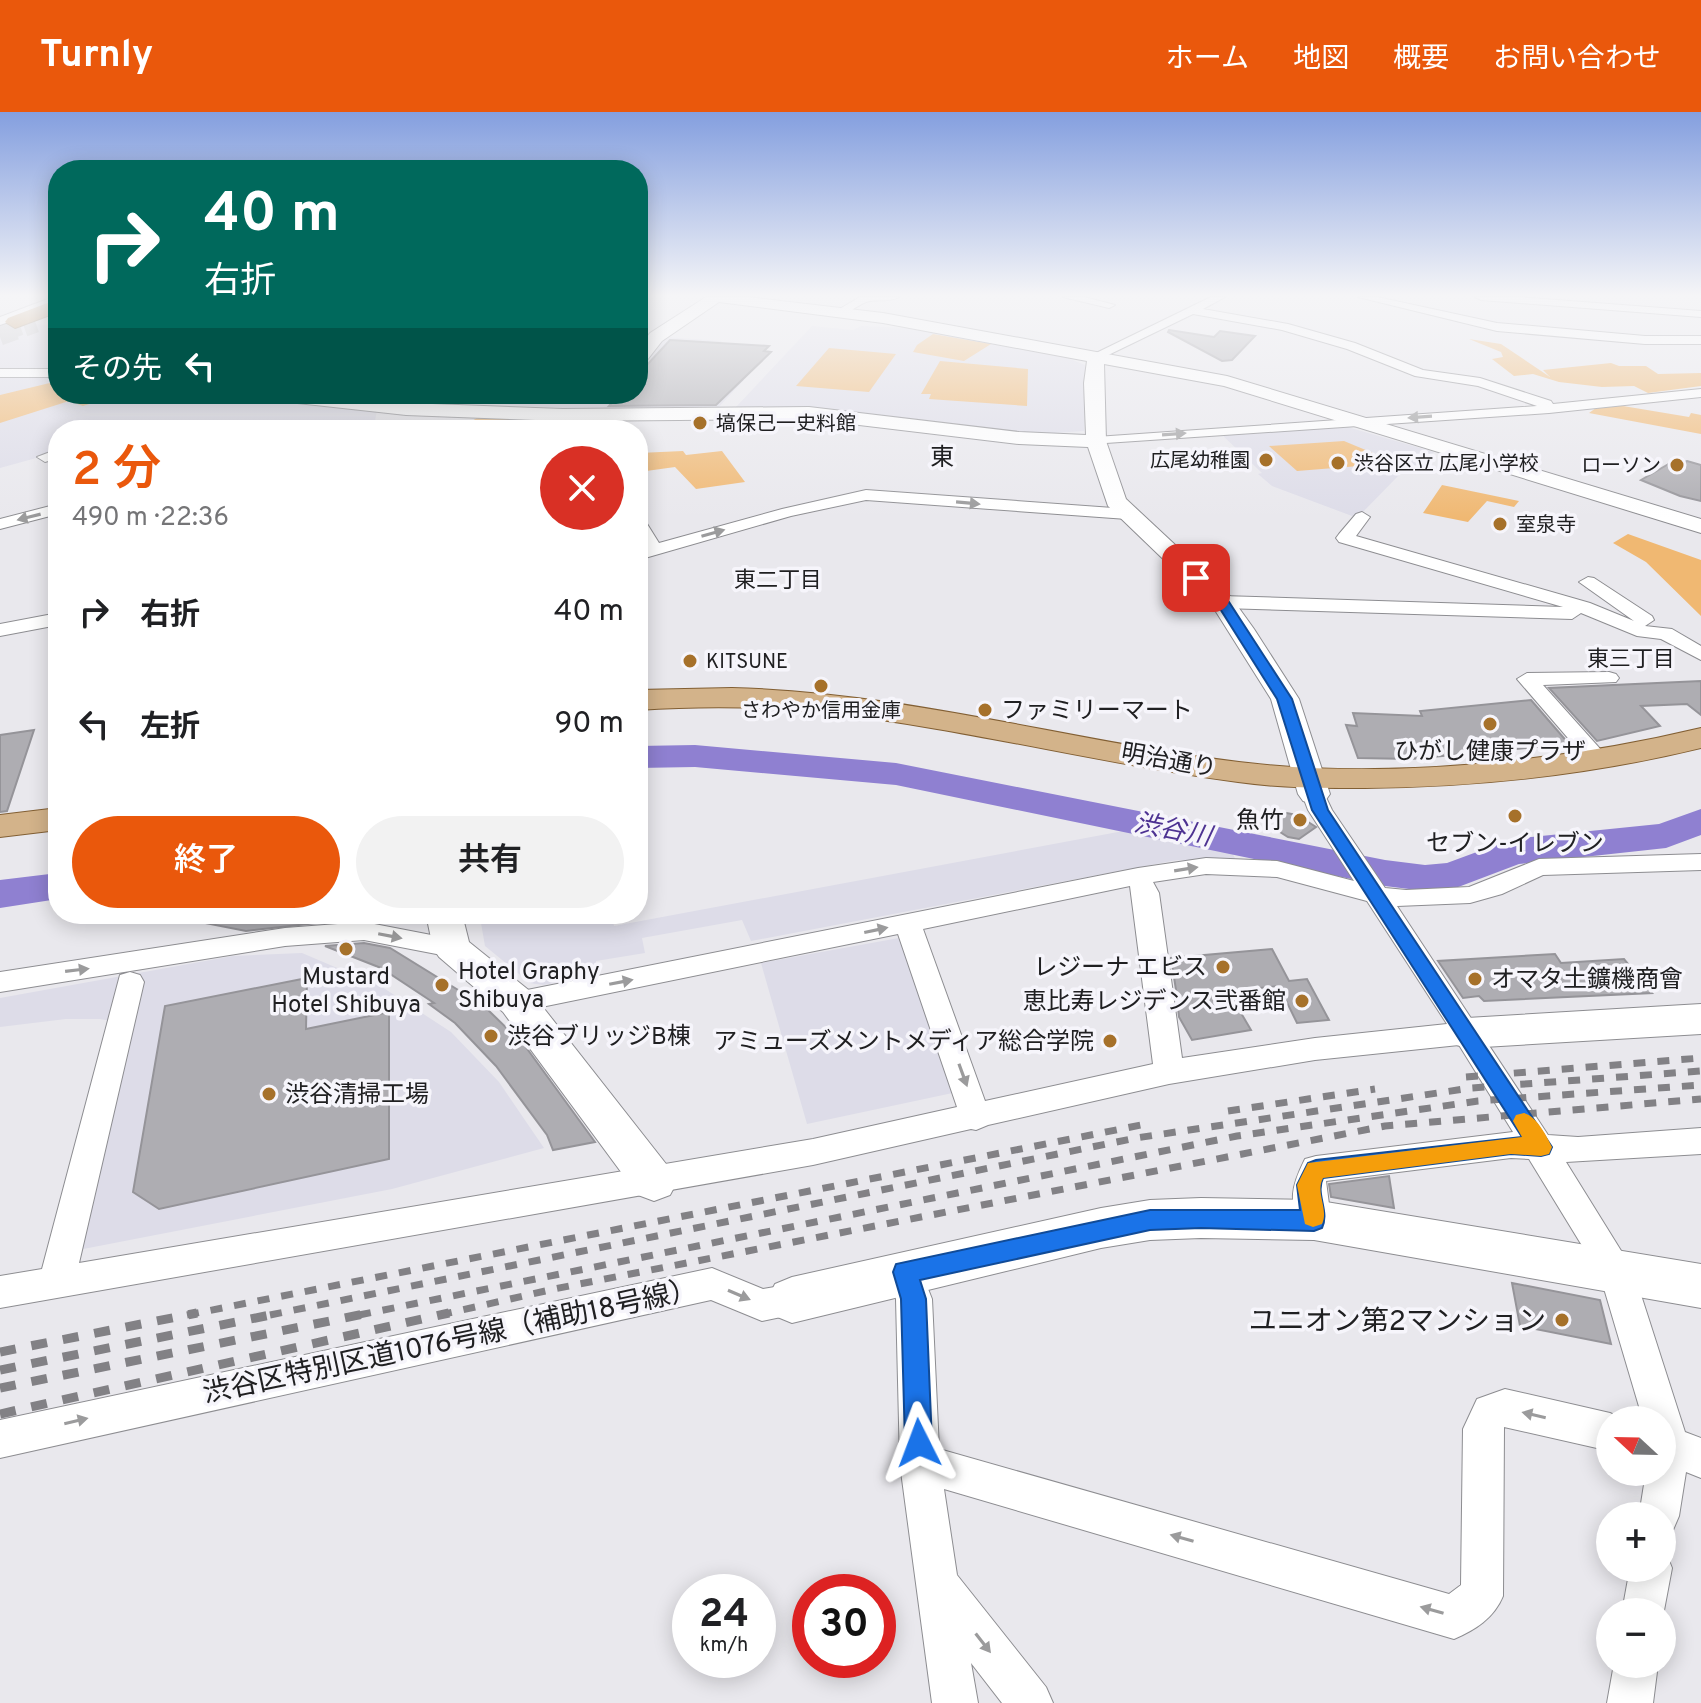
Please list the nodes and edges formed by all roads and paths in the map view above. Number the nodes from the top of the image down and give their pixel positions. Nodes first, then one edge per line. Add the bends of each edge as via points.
1 (1094, 371) edge
2 (1176, 371) edge
3 (1416, 371) edge
4 (0, 373) edge
5 (48, 373) edge
6 (1701, 393) edge
7 (430, 404) edge
8 (590, 404) edge
9 (1556, 408) junction
10 (578, 415) junction
11 (1362, 421) junction
12 (1096, 441) junction
13 (48, 512) edge
14 (1127, 514) junction
15 (1362, 517) dead end
16 (0, 524) edge
17 (1701, 526) edge
18 (648, 552) edge
19 (1588, 582) dead end
20 (1222, 602) junction
21 (1600, 614) junction
22 (48, 621) edge
23 (0, 630) edge
24 (1665, 633) junction
25 (1701, 654) edge
26 (1609, 678) dead end
27 (648, 700) edge
28 (648, 714) edge
29 (1701, 738) edge
30 (1701, 758) edge
31 (1600, 761) junction
32 (1311, 785) junction
33 (48, 820) edge
34 (0, 826) edge
35 (48, 838) edge
36 (0, 844) edge
37 (1701, 862) edge
38 (1138, 876) junction
39 (1373, 890) junction
40 (908, 923) junction
41 (448, 931) edge
42 (0, 982) edge
43 (130, 982) dead end
44 (517, 1002) junction
45 (1701, 1019) edge
46 (1467, 1033) junction
47 (1169, 1072) junction
48 (976, 1118) junction
49 (1701, 1141) edge
50 (1541, 1147) junction
51 (654, 1182) junction
52 (1314, 1220) junction
53 (1616, 1270) junction
54 (905, 1272) junction
55 (57, 1280) junction
56 (1701, 1286) edge
57 (0, 1292) edge
58 (792, 1300) joint
59 (1661, 1406) edge
60 (1596, 1429) edge
61 (0, 1439) edge
62 (920, 1464) junction
63 (937, 1583) junction
64 (1634, 1678) edge
65 (955, 1703) edge
66 (1030, 1703) edge
67 (1630, 1703) edge

1 - 12 street
2 - 11 street
3 - 9 street via 1480,382
4 - 5 street
6 - 9 street
7 - 10 street
8 - 10 street
9 -> 11 street
10 - 12 street via 809,413 1019,438
12 -> 11 street
11 - 17 street
12 - 14 street via 1116,501
13 -> 16 street
18 -> 14 street via 866,495
14 - 20 street
15 - 21 street via 1345,538
19 - 24 street
20 - 21 street
20 - 32 street via 1285,699
21 - 24 street via 1644,632
22 - 23 street
24 - 25 street
26 - 31 street via 1519,672
27 - 32 main road, 明治通り via 745,697 881,709
28 - 32 main road, 明治通り via 728,711 845,720 1190,780
29 - 31 main road, 明治通り
30 - 32 main road, 明治通り via 1554,784 1415,793
31 - 32 main road, 明治通り
32 - 39 street via 1320,810
33 - 34 main road
35 - 36 main road
37 - 39 street via 1539,867 1470,895 1406,899
38 -> 39 street via 1206,866 1277,869
38 - 40 street
38 - 47 street via 1146,893
39 - 46 street
44 -> 40 street
40 -> 48 street
42 -> 41 street via 285,937
41 - 44 street
43 - 55 street
44 - 51 street
45 - 46 street
46 - 47 street
46 - 50 street
47 - 48 street
48 - 51 street
49 - 50 street via 1578,1150
50 - 52 street via 1511,1145 1316,1169 1308,1185
50 - 53 street
51 - 55 street
52 - 53 street, 渋谷区特別区道1076号線（補助18号線）
52 - 54 street, 渋谷区特別区道1076号線（補助18号線） via 1150,1220
53 - 56 street, 渋谷区特別区道1076号線（補助18号線）
53 - 59 street
54 - 58 street, 渋谷区特別区道1076号線（補助18号線）
54 - 62 street via 914,1299
55 - 57 street
61 -> 58 street, 渋谷区特別区道1076号線（補助18号線） via 712,1284 762,1305
60 -> 62 street via 1505,1408 1491,1412 1482,1429 1482,1596 1454,1617
62 - 63 street
63 - 65 street
63 -> 66 street
64 - 67 street

